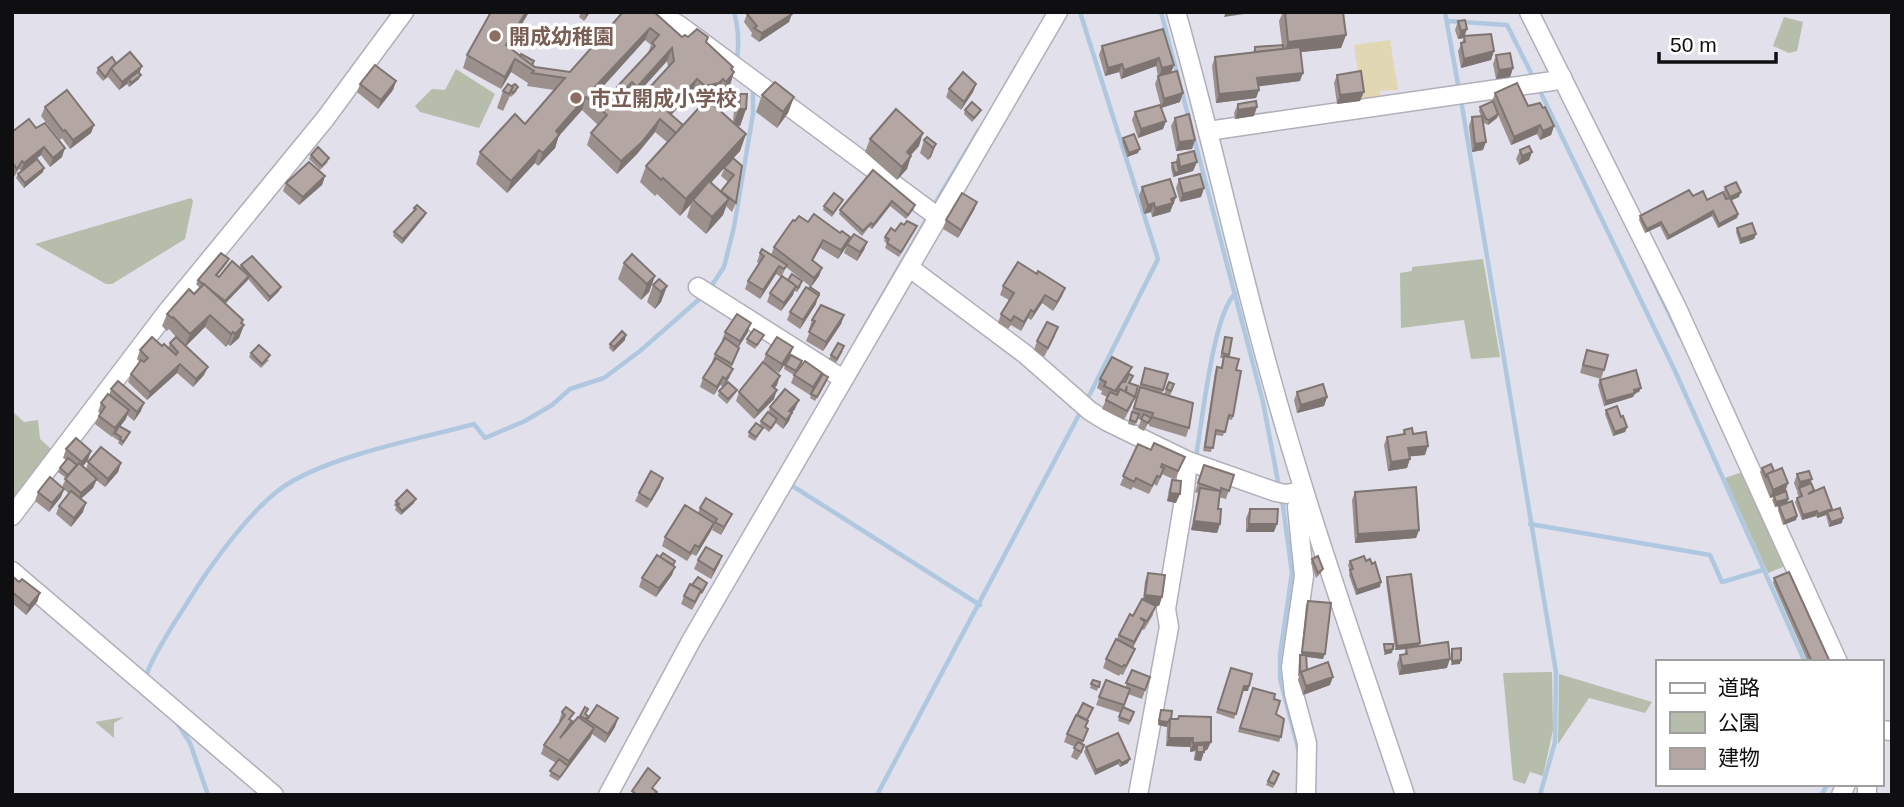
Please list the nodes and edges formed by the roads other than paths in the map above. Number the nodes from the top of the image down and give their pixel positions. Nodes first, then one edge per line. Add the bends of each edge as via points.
1 (404, 12) edge
2 (657, 12) edge
3 (1058, 12) edge
4 (1176, 12) edge
5 (1529, 12) edge
6 (1558, 79) junction
7 (1208, 131) junction
8 (933, 214) junction
9 (909, 268) junction
10 (704, 291) dead end
11 (838, 376) junction
12 (1188, 461) junction
13 (1288, 492) junction
14 (12, 516) edge
15 (12, 571) edge
16 (1837, 660) edge
17 (274, 795) edge
18 (608, 795) edge
19 (1138, 795) edge
20 (1306, 795) edge
21 (1405, 795) edge

1 - 14 street
2 - 8 street
3 - 8 street
4 - 7 street
5 - 6 street
6 - 7 street
6 - 16 street via 1677,308
7 - 13 street via 1268,370
8 - 9 street
9 - 11 street
9 - 12 street via 1025,354 1090,411
10 - 11 street
11 - 18 street
12 - 13 street
12 - 19 street via 1168,621
13 - 20 street via 1297,507 1304,576 1291,667 1307,743
13 - 21 street
15 - 17 street

